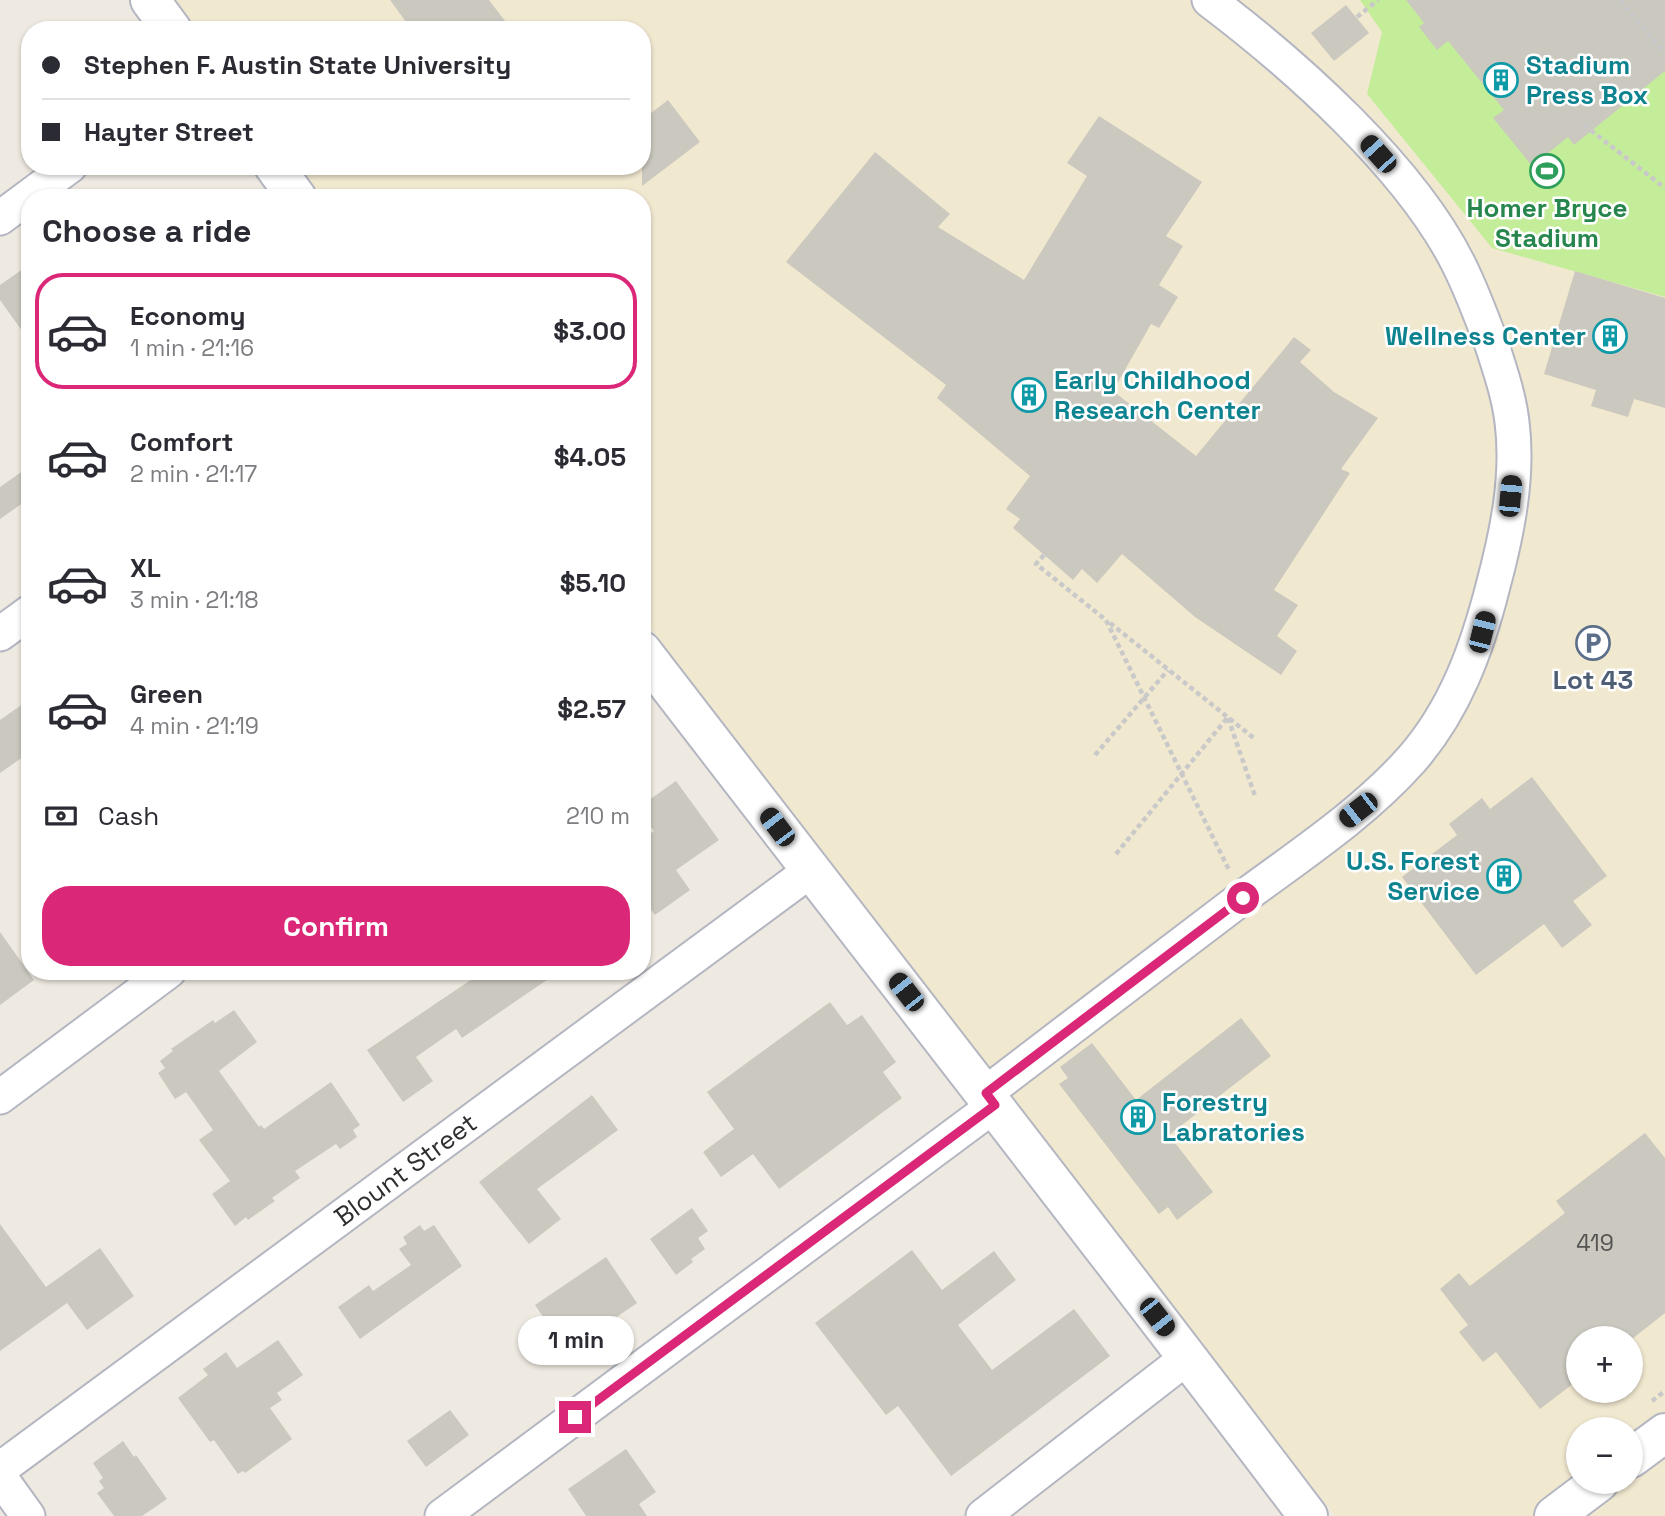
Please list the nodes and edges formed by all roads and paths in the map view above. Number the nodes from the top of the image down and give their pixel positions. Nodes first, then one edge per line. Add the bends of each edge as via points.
1 (150, 0) edge
2 (1209, 0) edge
3 (1378, 0) edge
4 (1620, 0) edge
5 (1357, 17) dead end
6 (165, 21) edge
7 (1665, 54) edge
8 (1584, 125) dead end
9 (58, 175) edge
10 (1665, 188) edge
11 (39, 189) edge
12 (21, 202) edge
13 (0, 218) edge
14 (1044, 555) dead end
15 (21, 619) edge
16 (1106, 620) junction
17 (0, 635) edge
18 (651, 663) edge
19 (1168, 670) junction
20 (1145, 696) junction
21 (1228, 718) junction
22 (1255, 739) dead end
23 (1095, 755) dead end
24 (1182, 774) junction
25 (1255, 796) dead end
26 (1116, 854) dead end
27 (810, 871) junction
28 (1243, 898) junction
29 (157, 980) edge
30 (0, 1097) edge
31 (990, 1099) junction
32 (1188, 1357) junction
33 (1665, 1433) edge
34 (1643, 1449) edge
35 (0, 1469) edge
36 (0, 1477) edge
37 (1583, 1494) edge
38 (28, 1516) edge
39 (442, 1516) edge
40 (983, 1516) edge
41 (1308, 1516) edge
42 (1554, 1516) edge

1 - 6 street
2 - 28 street via 1320,94 1396,174 1440,232 1487,331 1507,397 1513,442 1509,511 1499,566 1478,642 1443,715 1414,757 1376,796
3 - 5 path
4 - 7 path
8 - 10 path
9 - 11 street
12 - 13 street
14 - 16 path via 1036,564
15 - 17 street
16 - 19 path
16 - 20 path
18 - 27 street
19 - 20 path
19 - 21 path
20 - 23 path
20 - 24 path
21 - 22 path
21 - 24 path
21 - 25 path
24 - 26 path
24 - 28 path
27 - 31 street
27 - 35 street, Blount Street
28 - 31 street
29 - 30 street
31 - 32 street
31 - 39 street
32 - 40 street
32 - 41 street
33 - 34 street
36 - 38 street
37 - 42 street

